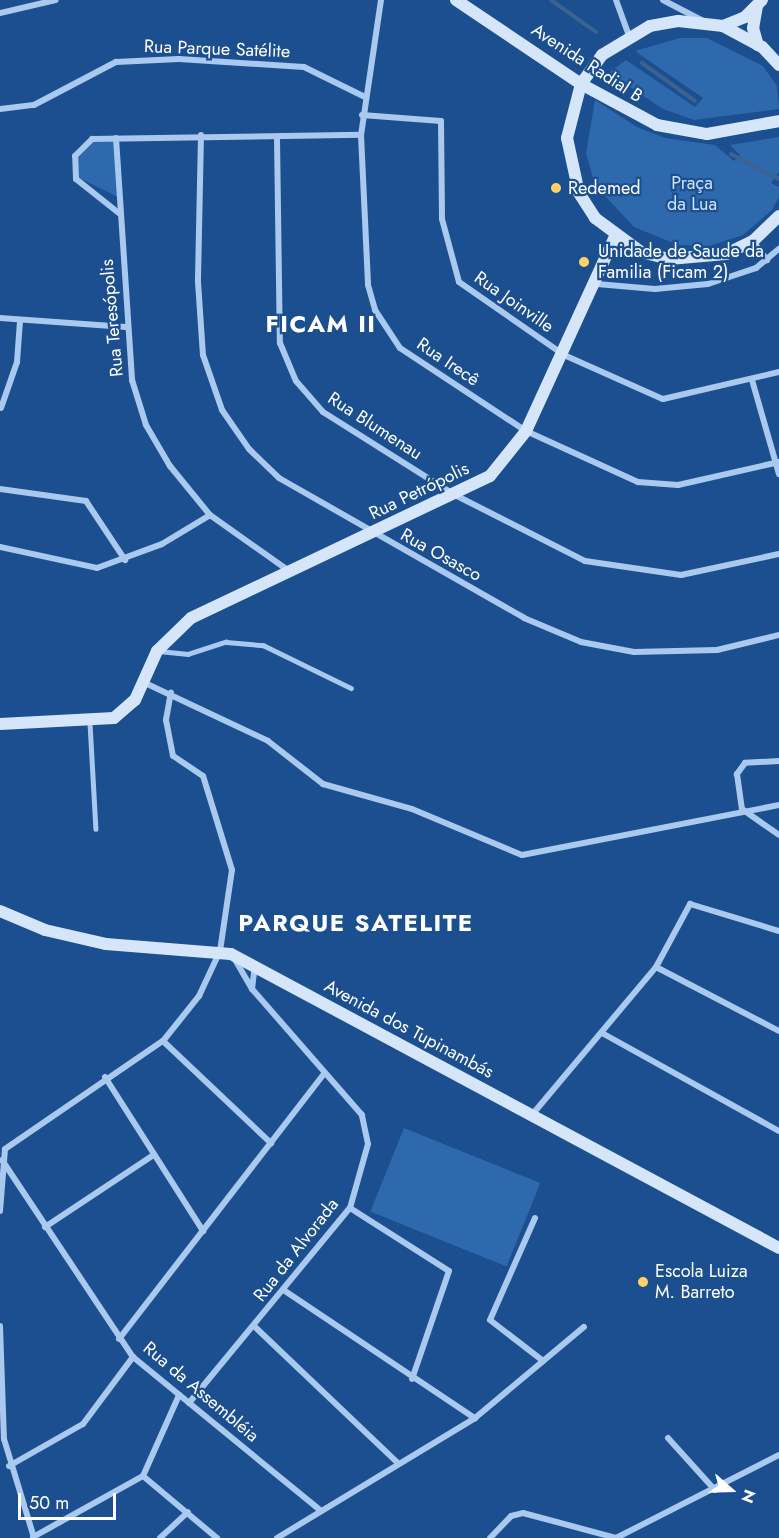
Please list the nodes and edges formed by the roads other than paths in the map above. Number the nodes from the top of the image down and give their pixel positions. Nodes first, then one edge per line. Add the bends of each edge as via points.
1 (56, 0) edge
2 (381, 0) edge
3 (456, 0) edge
4 (616, 0) edge
5 (663, 0) edge
6 (760, 3) edge
7 (0, 13) edge
8 (706, 22) junction
9 (723, 26) junction
10 (629, 36) junction
11 (758, 45) junction
12 (779, 65) edge
13 (581, 84) junction
14 (364, 97) junction
15 (0, 109) edge
16 (362, 115) junction
17 (779, 121) edge
18 (201, 135) junction
19 (361, 135) junction
20 (116, 138) junction
21 (278, 138) junction
22 (120, 214) junction
23 (779, 216) edge
24 (615, 237) junction
25 (753, 241) junction
26 (779, 249) edge
27 (767, 260) junction
28 (597, 284) junction
29 (0, 318) edge
30 (20, 321) junction
31 (126, 327) junction
32 (564, 355) junction
33 (779, 372) edge
34 (752, 380) junction
35 (1, 408) edge
36 (526, 431) junction
37 (777, 462) edge
38 (779, 474) edge
39 (0, 489) edge
40 (455, 495) junction
41 (210, 515) junction
42 (372, 534) junction
43 (0, 547) edge
44 (779, 554) edge
45 (125, 560) junction
46 (290, 571) junction
47 (779, 635) edge
48 (157, 651) junction
49 (145, 683) junction
50 (351, 688) dead end
51 (171, 692) junction
52 (90, 723) junction
53 (0, 724) edge
54 (779, 761) edge
55 (779, 806) edge
56 (742, 809) junction
57 (96, 829) dead end
58 (779, 835) edge
59 (1, 914) edge
60 (779, 931) edge
61 (226, 952) junction
62 (255, 966) junction
63 (656, 967) junction
64 (252, 989) junction
65 (779, 1031) edge
66 (602, 1033) junction
67 (163, 1041) junction
68 (323, 1076) junction
69 (105, 1077) junction
70 (531, 1116) junction
71 (779, 1131) edge
72 (271, 1143) junction
73 (152, 1156) junction
74 (1, 1159) edge
75 (350, 1208) junction
76 (0, 1211) edge
77 (535, 1218) dead end
78 (45, 1227) junction
79 (202, 1231) junction
80 (779, 1248) edge
81 (285, 1291) junction
82 (0, 1326) edge
83 (254, 1326) junction
84 (584, 1327) dead end
85 (119, 1339) junction
86 (133, 1357) junction
87 (543, 1361) junction
88 (412, 1379) junction
89 (179, 1395) junction
90 (189, 1403) junction
91 (475, 1418) junction
92 (668, 1438) dead end
93 (779, 1455) edge
94 (397, 1462) junction
95 (9, 1466) junction
96 (143, 1476) junction
97 (715, 1490) junction
98 (321, 1511) junction
99 (188, 1512) junction
100 (34, 1538) edge
101 (160, 1538) edge
102 (218, 1538) edge
103 (277, 1538) edge
104 (490, 1538) edge

1 - 7 street
2 - 14 street, Rua Irecê
3 - 13 street, Avenida Radial B
4 - 10 street
5 - 8 street
6 - 9 street
6 - 11 street via 753,28
8 - 9 street
8 - 10 street via 678,21
9 - 11 street
10 - 13 street via 602,55
11 - 12 street
13 - 17 street, Avenida Radial B via 630,113 682,131 727,133
13 - 24 street via 567,138 570,167 589,210
14 - 15 street, Rua Parque Satélite via 304,67 179,58 116,62 34,105
14 - 16 street, Rua Irecê
16 - 19 street, Rua Irecê
16 - 32 street, Rua Joinville via 441,121 442,219 459,282
18 - 20 street
18 - 21 street
18 - 42 street, Rua Osasco via 198,282 203,355 222,410 249,449 279,478
19 - 21 street
19 - 36 street, Rua Irecê via 368,285 375,310 400,348
20 - 22 street, Rua Teresópolis
20 - 22 street via 88,140 75,156 73,169 80,186
21 - 40 street, Rua Blumenau via 280,343 296,381 323,412
22 - 31 street, Rua Teresópolis
23 - 25 street
24 - 25 street via 640,252 678,260 726,254
24 - 28 street, Rua Petrópolis
25 - 27 street
26 - 27 street
27 - 28 street via 736,278 708,284 655,289
28 - 32 street, Rua Petrópolis
29 - 30 street
30 - 31 street
30 - 35 street via 17,362
31 - 41 street, Rua Teresópolis via 132,380 146,425 170,466
32 - 34 street, Rua Joinville via 663,399
32 - 36 street, Rua Petrópolis
33 - 34 street, Rua Joinville
34 - 37 street
36 - 37 street, Rua Irecê via 608,473 657,485
36 - 40 street, Rua Petrópolis via 490,476
37 - 38 street
39 - 45 street via 86,501
40 - 42 street, Rua Petrópolis
40 - 44 street, Rua Blumenau via 585,561 616,568 681,575
41 - 45 street
41 - 46 street, Rua Teresópolis
42 - 46 street, Rua Petrópolis
42 - 47 street, Rua Osasco via 524,618 581,642 634,652 705,650
43 - 45 street via 80,568
46 - 48 street, Rua Petrópolis via 191,618
48 - 49 street, Rua Petrópolis
48 - 50 lane via 188,654 226,642 263,645
49 - 51 street
49 - 52 street, Rua Petrópolis via 124,711
51 - 56 street via 268,741 323,784 412,809 522,855
51 - 61 street via 166,720 173,756 203,776 232,870
52 - 53 street, Rua Petrópolis
52 - 57 lane
54 - 56 street via 742,764 737,774
55 - 56 street
56 - 58 street
59 - 61 street, Avenida dos Tupinambás via 45,930 106,944
60 - 63 street via 691,903
61 - 62 street, Avenida dos Tupinambás
61 - 64 street, Rua da Alvorada
61 - 67 street via 199,996
62 - 64 street
62 - 70 street, Avenida dos Tupinambás
63 - 65 street
63 - 66 street
64 - 68 street, Rua da Alvorada
66 - 70 street
66 - 71 street
67 - 69 street
67 - 72 street
68 - 72 street
68 - 75 street, Rua da Alvorada via 367,1125 368,1144
69 - 73 street
69 - 74 street via 11,1142
70 - 80 street, Avenida dos Tupinambás
72 - 79 street
73 - 78 street
73 - 79 street
74 - 76 street
74 - 78 street, Rua da Assembléia
75 - 81 street, Rua da Alvorada
75 - 88 street via 449,1271
77 - 87 street via 490,1320
78 - 85 street, Rua da Assembléia
79 - 85 street
81 - 83 street, Rua da Alvorada
81 - 88 street
82 - 95 street
83 - 90 street, Rua da Alvorada
83 - 94 street
84 - 87 street
85 - 86 street, Rua da Assembléia
86 - 89 street, Rua da Assembléia
86 - 95 street via 83,1424
87 - 91 street
88 - 91 street
89 - 90 street, Rua da Assembléia
89 - 96 street
90 - 98 street, Rua da Assembléia
91 - 94 street
92 - 97 street
93 - 97 street
94 - 98 street
95 - 100 street
96 - 99 street
96 - 100 street
97 - 104 street via 616,1538 523,1513 511,1516
98 - 103 street
99 - 101 street
99 - 102 street

